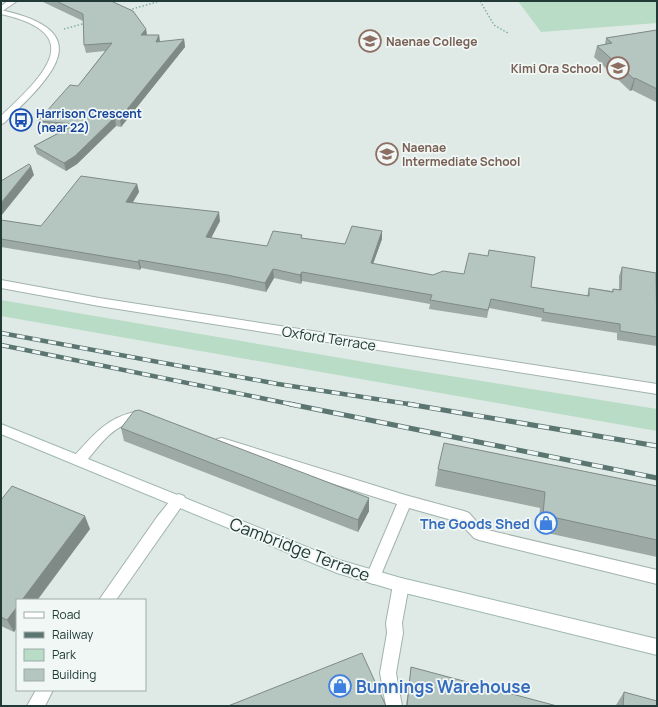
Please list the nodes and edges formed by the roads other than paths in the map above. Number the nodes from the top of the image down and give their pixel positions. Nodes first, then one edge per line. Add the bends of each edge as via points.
1 (14, 1) edge
2 (1, 11) edge
3 (1, 121) edge
4 (1, 284) edge
5 (657, 389) edge
6 (157, 422) edge
7 (1, 429) edge
8 (209, 439) edge
9 (79, 460) junction
10 (179, 500) junction
11 (404, 501) junction
12 (374, 577) junction
13 (657, 577) edge
14 (401, 585) junction
15 (108, 599) edge
16 (657, 647) edge
17 (44, 691) edge
18 (35, 706) edge
19 (394, 706) edge

1 - 2 street
2 - 3 street via 27,18 41,26 50,34 56,50 51,67 41,80
4 - 5 street, Oxford Terrace via 100,302
6 - 9 street via 142,417 122,420 106,431
7 - 9 street, Cambridge Terrace
8 - 11 street
9 - 10 street, Cambridge Terrace
10 - 12 street, Cambridge Terrace via 337,566
10 - 15 street
11 - 12 street
11 - 13 street via 464,517 479,534
12 - 14 street, Cambridge Terrace
14 - 16 street, Cambridge Terrace
14 - 19 street via 388,673
17 - 18 street

